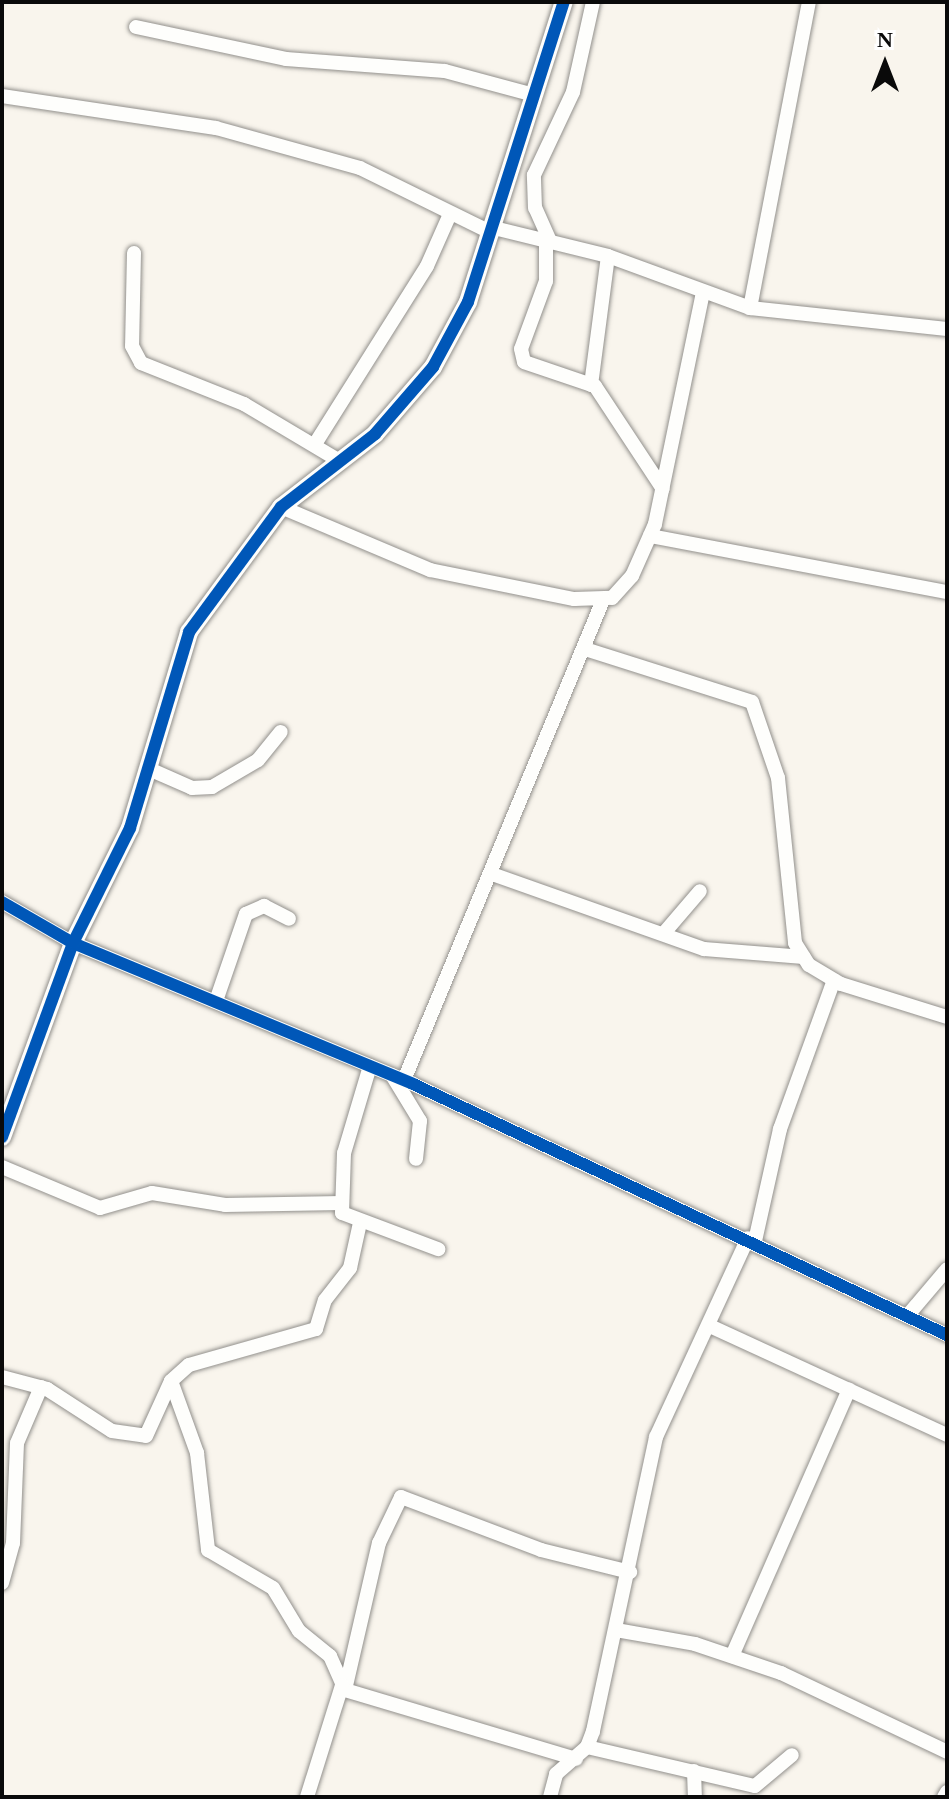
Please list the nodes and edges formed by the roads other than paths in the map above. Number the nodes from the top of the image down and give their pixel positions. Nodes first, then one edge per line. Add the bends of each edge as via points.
1 (564, 2) edge
2 (593, 2) edge
3 (809, 2) edge
4 (136, 27) dead end
5 (534, 95) junction
6 (2, 96) edge
7 (450, 214) junction
8 (493, 230) junction
9 (548, 241) junction
10 (134, 253) dead end
11 (608, 256) junction
12 (703, 292) junction
13 (750, 308) junction
14 (947, 329) edge
15 (591, 385) junction
16 (315, 444) junction
17 (338, 460) junction
18 (663, 489) junction
19 (281, 507) junction
20 (650, 536) junction
21 (947, 592) edge
22 (603, 600) junction
23 (585, 649) junction
24 (281, 732) dead end
25 (149, 769) junction
26 (492, 874) junction
27 (700, 891) dead end
28 (2, 902) edge
29 (289, 919) dead end
30 (664, 933) junction
31 (73, 943) junction
32 (804, 957) junction
33 (834, 980) junction
34 (217, 998) junction
35 (947, 1017) edge
36 (370, 1066) junction
37 (398, 1078) junction
38 (2, 1137) edge
39 (416, 1159) dead end
40 (2, 1167) edge
41 (342, 1203) junction
42 (360, 1223) junction
43 (751, 1239) junction
44 (438, 1249) dead end
45 (947, 1269) edge
46 (908, 1315) junction
47 (710, 1326) junction
48 (947, 1335) edge
49 (2, 1377) edge
50 (171, 1381) junction
51 (41, 1387) junction
52 (849, 1390) junction
53 (947, 1435) edge
54 (630, 1572) junction
55 (2, 1583) edge
56 (616, 1630) junction
57 (732, 1656) junction
58 (343, 1687) junction
59 (587, 1747) junction
60 (947, 1752) edge
61 (792, 1755) dead end
62 (576, 1759) junction
63 (694, 1771) junction
64 (307, 1797) edge
65 (550, 1797) edge
66 (695, 1797) edge

1 - 5 street
2 - 9 street via 573,92 534,175 535,208
3 - 13 street
4 - 5 street via 286,59 445,71
5 - 8 street
6 - 7 street via 216,128 373,173
7 - 8 street
7 - 16 street via 427,266
8 - 9 street
8 - 17 street via 468,302 433,367 375,434
9 - 11 street
9 - 15 street via 546,281 521,356 532,370
10 - 16 street via 132,346 141,363 234,399
11 - 12 street
11 - 15 street
12 - 13 street
12 - 18 street
13 - 14 street
15 - 18 street via 615,408
16 - 17 street
17 - 19 street
18 - 20 street
19 - 22 street via 430,570
19 - 25 street via 189,632
20 - 21 street
20 - 22 street via 626,584
22 - 23 street
23 - 26 street
23 - 32 street via 730,689 752,702 778,778 795,943
24 - 25 street via 258,760 212,787 192,788
25 - 31 street via 130,828
26 - 30 street
26 - 37 street
27 - 30 street
28 - 31 street
29 - 34 street via 264,906 246,914
30 - 32 street via 704,949
31 - 34 street
31 - 38 street
32 - 33 street
33 - 35 street
33 - 43 street via 780,1129
34 - 36 street
36 - 37 street
36 - 41 street via 349,1128
37 - 39 street via 420,1121
37 - 43 street
40 - 41 street via 100,1208 152,1193 225,1205
41 - 42 street via 345,1218
42 - 44 street
42 - 50 street via 350,1268 325,1300 316,1329 209,1357
43 - 46 street
43 - 47 street
45 - 46 street
46 - 48 street
47 - 52 street
47 - 54 street via 651,1450
49 - 51 street
50 - 51 street via 146,1436 112,1431
50 - 58 street via 197,1453 208,1550 273,1588 299,1631 330,1656
51 - 55 street via 17,1443 13,1543
52 - 53 street
52 - 57 street
54 - 56 street
54 - 58 street via 541,1550 401,1497 379,1543
56 - 57 street
56 - 59 street
57 - 60 street via 831,1694
58 - 62 street
58 - 64 street
59 - 62 street
59 - 63 street
61 - 63 street via 755,1786
62 - 65 street via 556,1774
63 - 66 street

